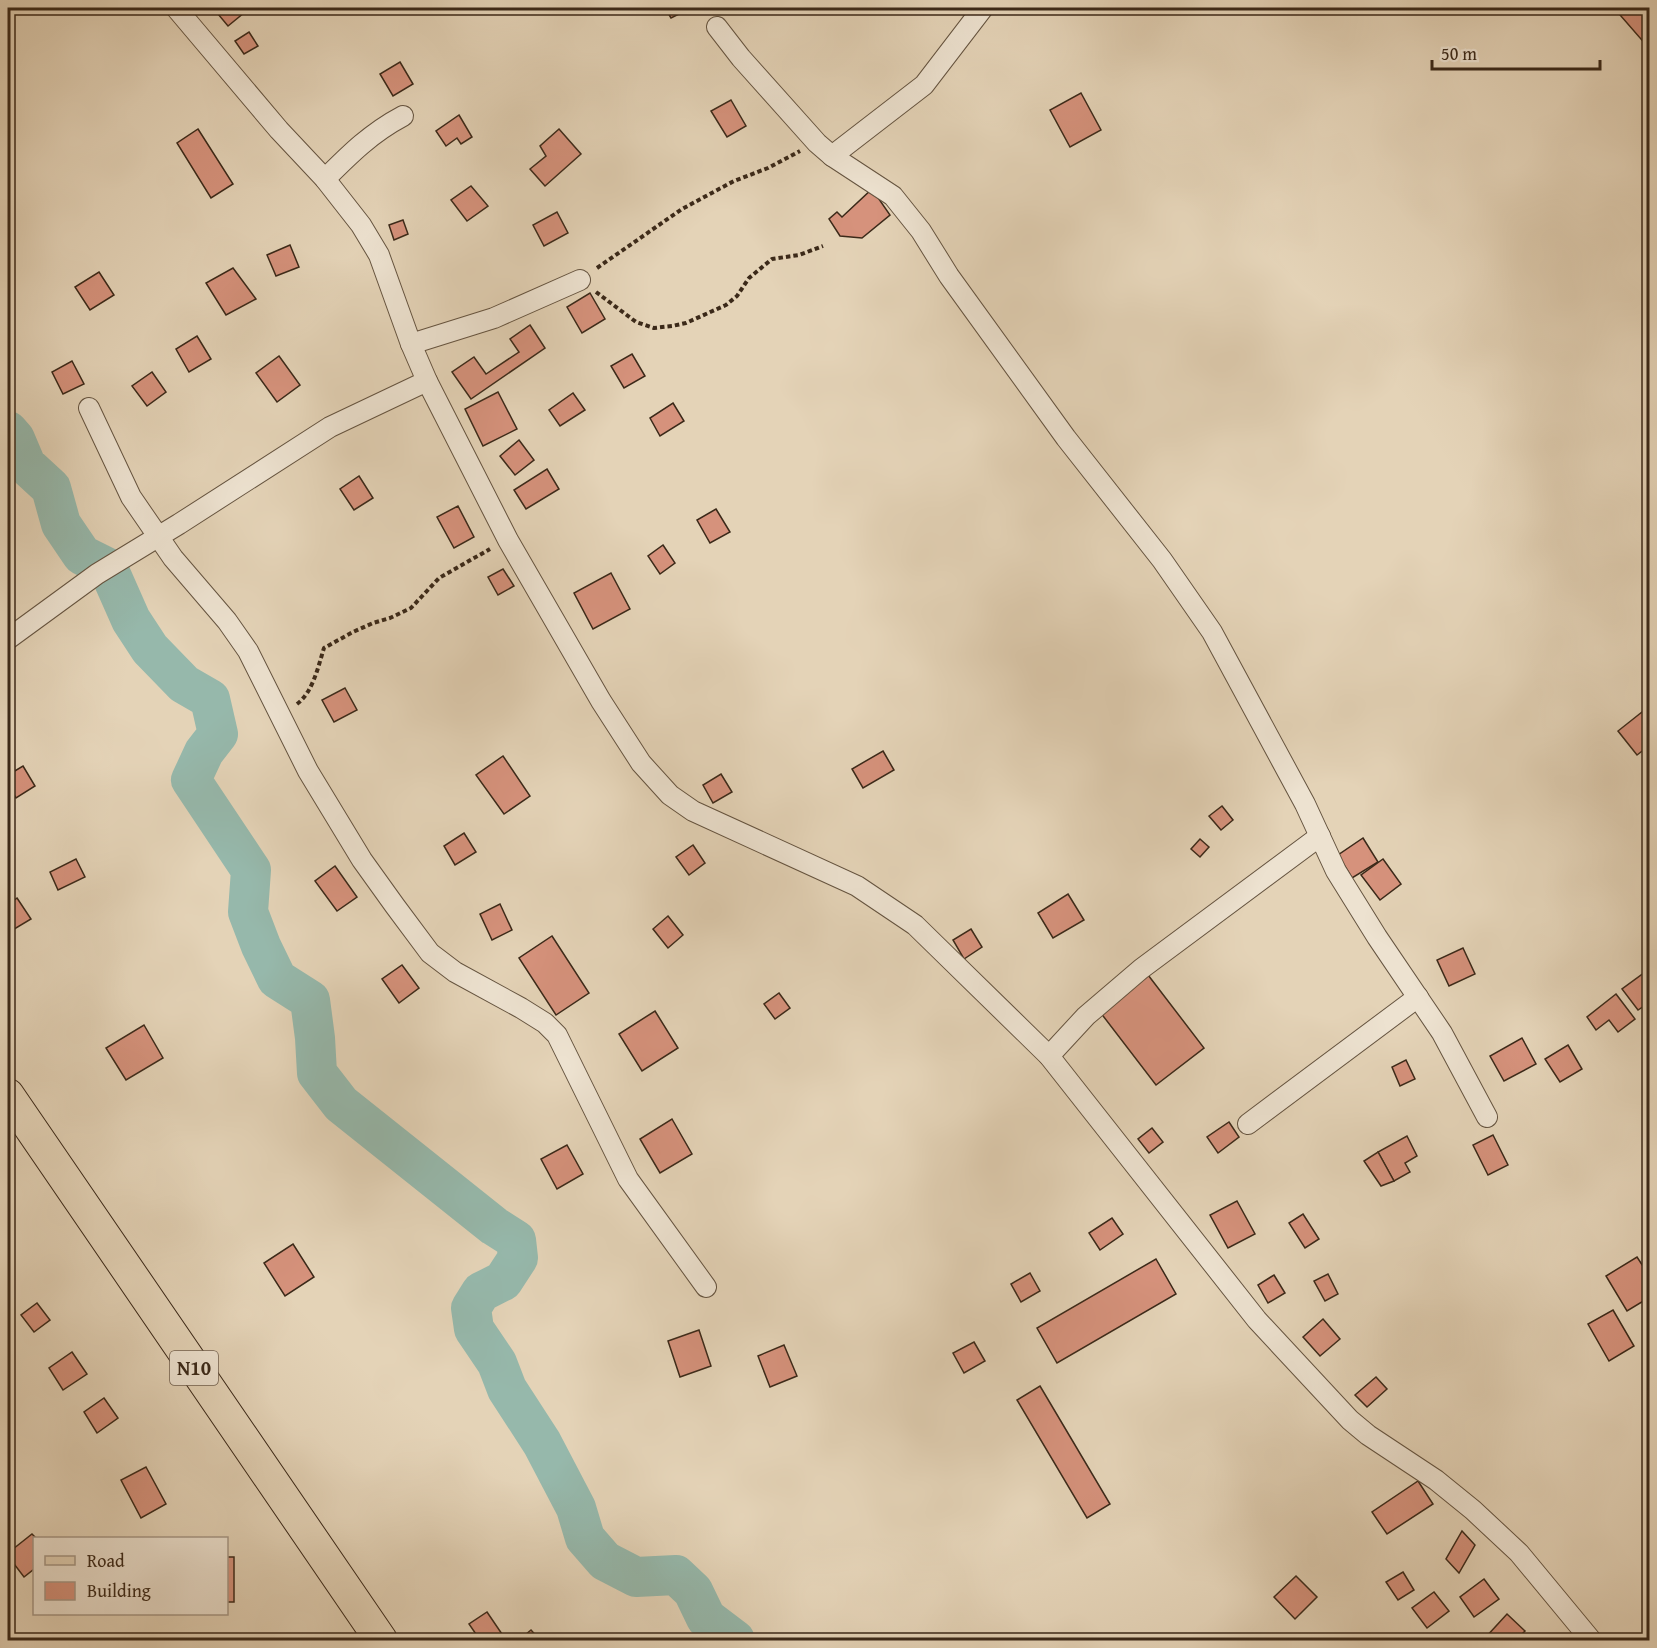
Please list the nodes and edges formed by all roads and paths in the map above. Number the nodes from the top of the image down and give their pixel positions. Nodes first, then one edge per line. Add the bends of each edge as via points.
1 (176, 8) edge
2 (983, 8) edge
3 (717, 27) dead end
4 (403, 116) dead end
5 (817, 143) junction
6 (832, 156) junction
7 (325, 179) junction
8 (824, 246) dead end
9 (580, 280) junction
10 (411, 344) junction
11 (427, 381) junction
12 (89, 408) dead end
13 (157, 536) junction
14 (508, 540) junction
15 (8, 639) edge
16 (280, 718) junction
17 (1320, 836) junction
18 (1418, 997) junction
19 (1049, 1056) junction
20 (8, 1095) edge
21 (1487, 1117) dead end
22 (1248, 1124) dead end
23 (706, 1287) dead end
24 (381, 1641) edge
25 (1591, 1641) edge

1 - 7 street
2 - 6 street via 924,85
3 - 5 street
4 - 7 street via 355,148
5 - 6 street
5 - 9 path via 734,180 682,209
6 - 17 street via 893,196 1060,429 1162,560 1212,632
7 - 10 street via 379,255
8 - 9 path via 772,259 726,304 672,327 654,328 636,322
9 - 10 street via 494,318
10 - 11 street
11 - 13 street via 330,427
11 - 14 street
12 - 13 street via 131,498
13 - 15 street via 75,588
13 - 16 street via 248,651
14 - 16 path via 440,578 411,608 324,648 304,699
14 - 19 street via 600,701 641,762 670,795 693,811 857,886 895,911 915,925
16 - 23 street via 362,860 430,952 455,972 545,1023 557,1035 628,1179
17 - 18 street via 1336,871
17 - 19 street via 1141,969 1086,1016
18 - 21 street
18 - 22 street
19 - 25 street via 1257,1320 1350,1420 1436,1480 1519,1553
20 - 24 main road, N10

